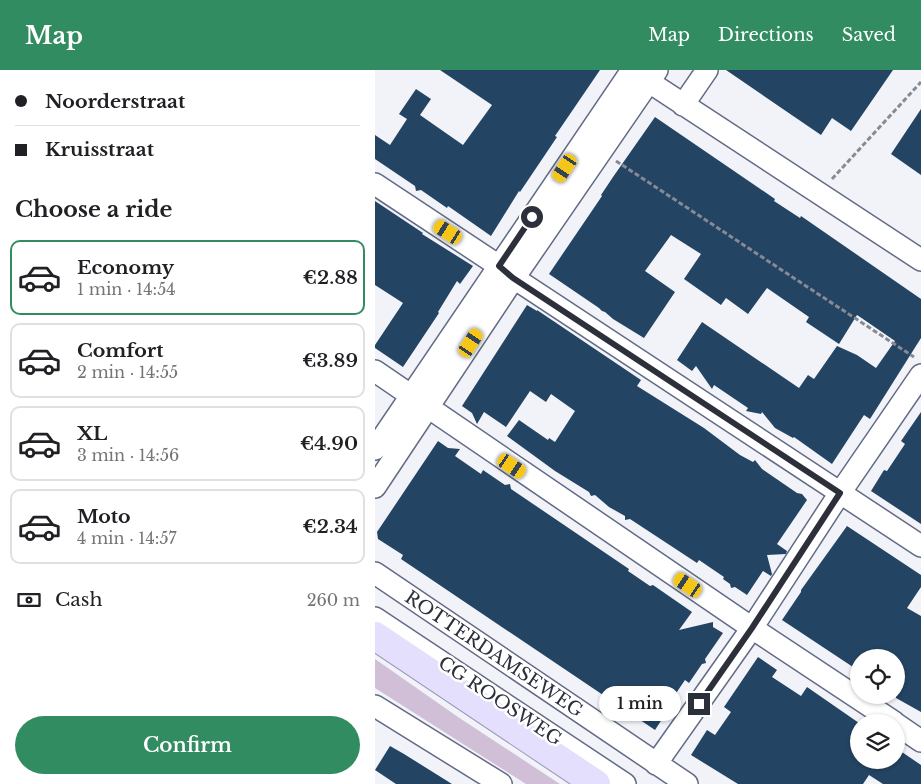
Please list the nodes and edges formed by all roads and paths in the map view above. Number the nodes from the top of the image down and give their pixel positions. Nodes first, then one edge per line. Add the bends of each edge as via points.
1 (707, 70) edge
2 (640, 73) edge
3 (921, 82) edge
4 (683, 105) junction
5 (601, 151) junction
6 (375, 184) edge
7 (820, 193) junction
8 (921, 260) edge
9 (506, 272) junction
10 (921, 362) edge
11 (375, 371) edge
12 (921, 375) edge
13 (411, 396) junction
14 (428, 409) junction
15 (375, 449) edge
16 (375, 487) edge
17 (840, 493) junction
18 (921, 546) edge
19 (375, 573) edge
20 (375, 618) edge
21 (752, 628) junction
22 (375, 636) edge
23 (425, 660) junction
24 (375, 706) edge
25 (881, 714) edge
26 (905, 730) edge
27 (921, 741) edge
28 (656, 764) junction
29 (501, 784) edge
30 (596, 784) edge
31 (625, 784) edge
32 (687, 784) edge

1 - 4 street
2 - 4 street
2 - 5 street
2 - 9 street
3 - 7 path
4 - 7 street
5 - 9 street
5 - 10 path
6 - 9 street
7 - 8 street
9 - 13 street
9 - 14 street
9 - 17 street
11 - 13 street
12 - 17 street
13 - 14 street
13 - 15 street
14 - 16 street
14 - 21 street
17 - 18 street
17 - 21 street
19 - 28 street, ROTTERDAMSEWEG
20 - 23 street, CG ROOSWEG
21 - 25 street
21 - 28 street
22 - 23 main road, CG ROOSWEG
23 - 30 main road, CG ROOSWEG
23 - 31 street, CG ROOSWEG
24 - 29 street
26 - 27 street
28 - 32 street, ROTTERDAMSEWEG

